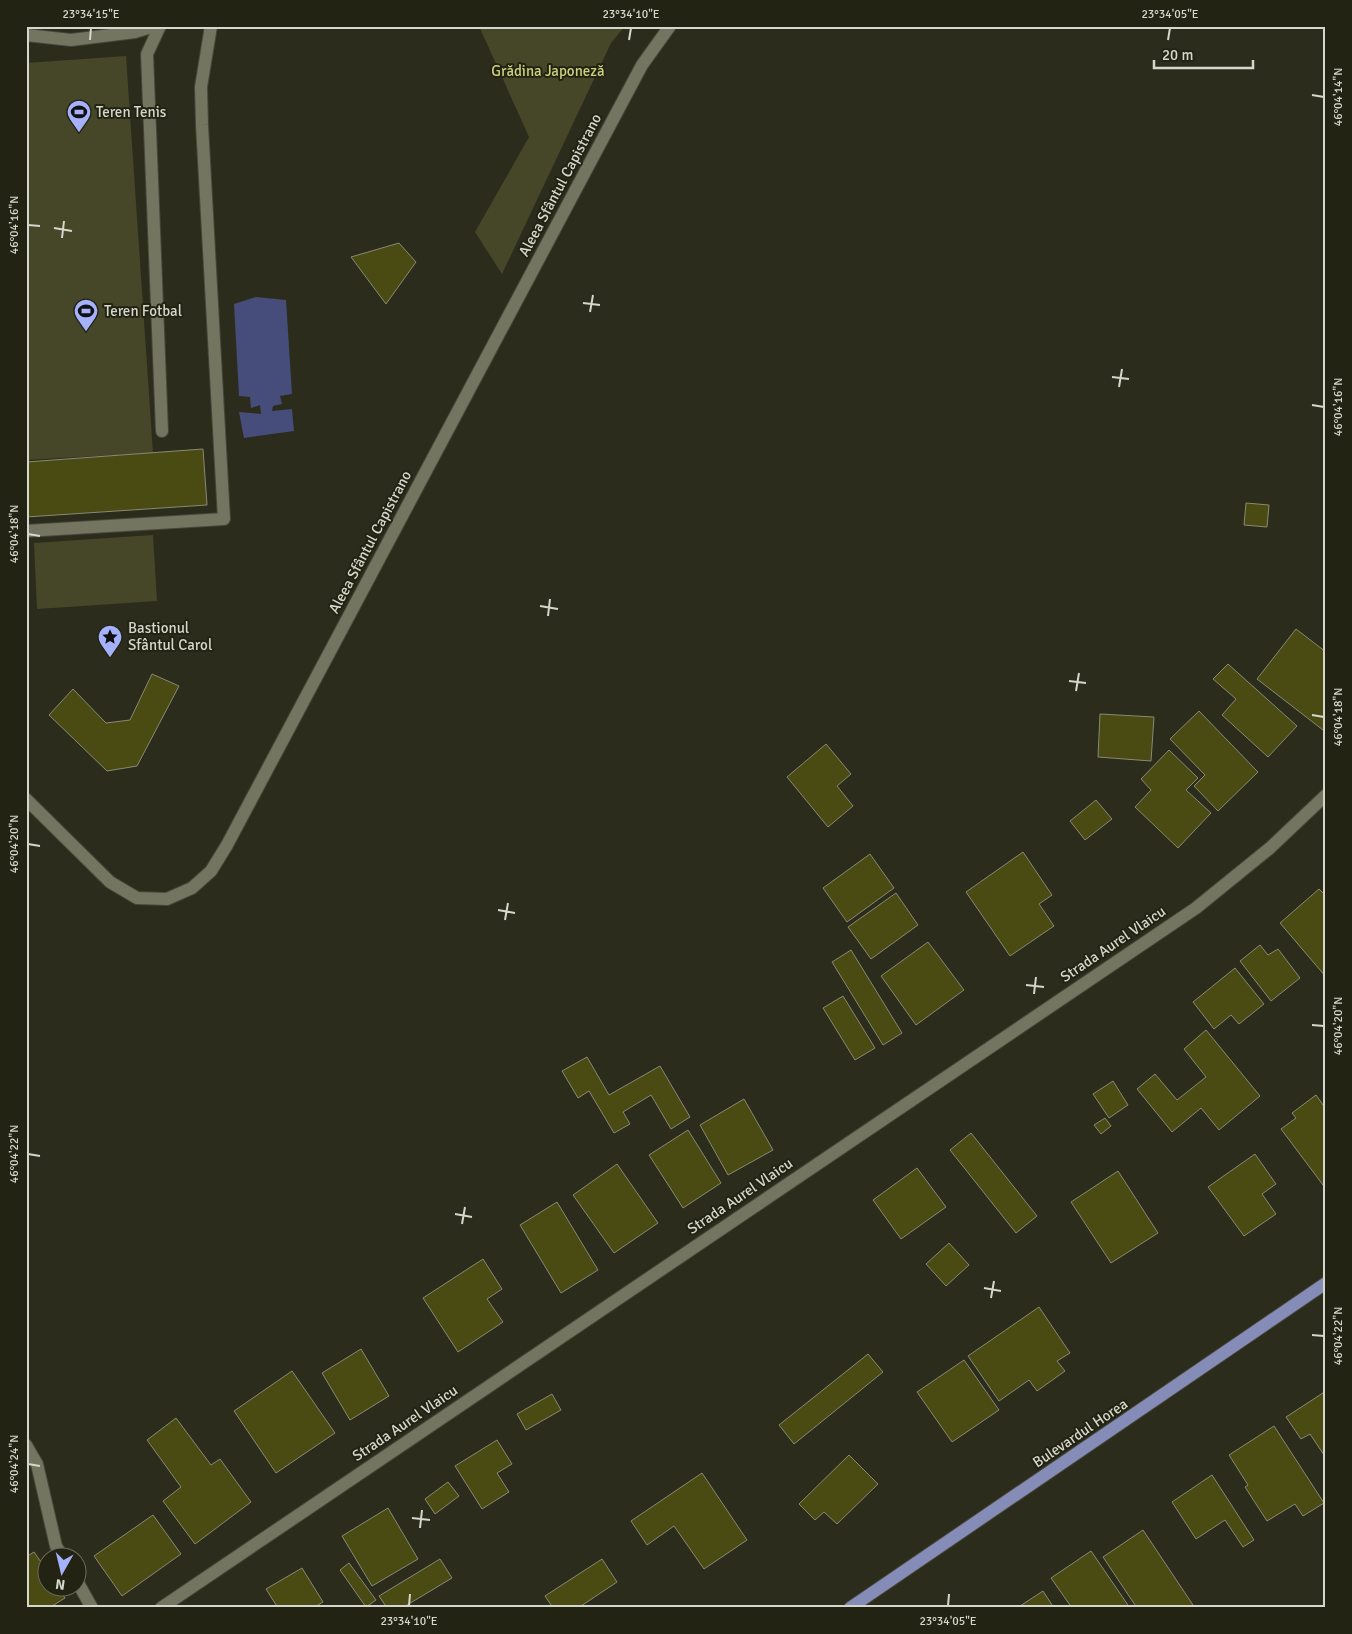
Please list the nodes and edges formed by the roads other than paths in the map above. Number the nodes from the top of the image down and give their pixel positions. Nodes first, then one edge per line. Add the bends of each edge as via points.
1 (154, 26) edge
2 (160, 26) edge
3 (211, 26) edge
4 (670, 26) edge
5 (26, 36) edge
6 (162, 431) dead end
7 (26, 530) edge
8 (1326, 795) edge
9 (26, 799) edge
10 (1326, 1283) edge
11 (26, 1445) edge
12 (56, 1546) edge
13 (85, 1596) edge
14 (92, 1608) edge
15 (161, 1608) edge
16 (850, 1608) edge

1 - 5 street via 135,32 71,40
2 - 6 street via 147,54
3 - 7 street via 201,87 202,125 224,519
4 - 9 street, Aleea Sfântul Capistrano via 642,65 211,871 192,888 168,899 137,898 110,882
8 - 15 street, Strada Aurel Vlaicu via 1270,848 1196,908
10 - 16 main road, Bulevardul Horea
11 - 12 street via 37,1464
13 - 14 street

